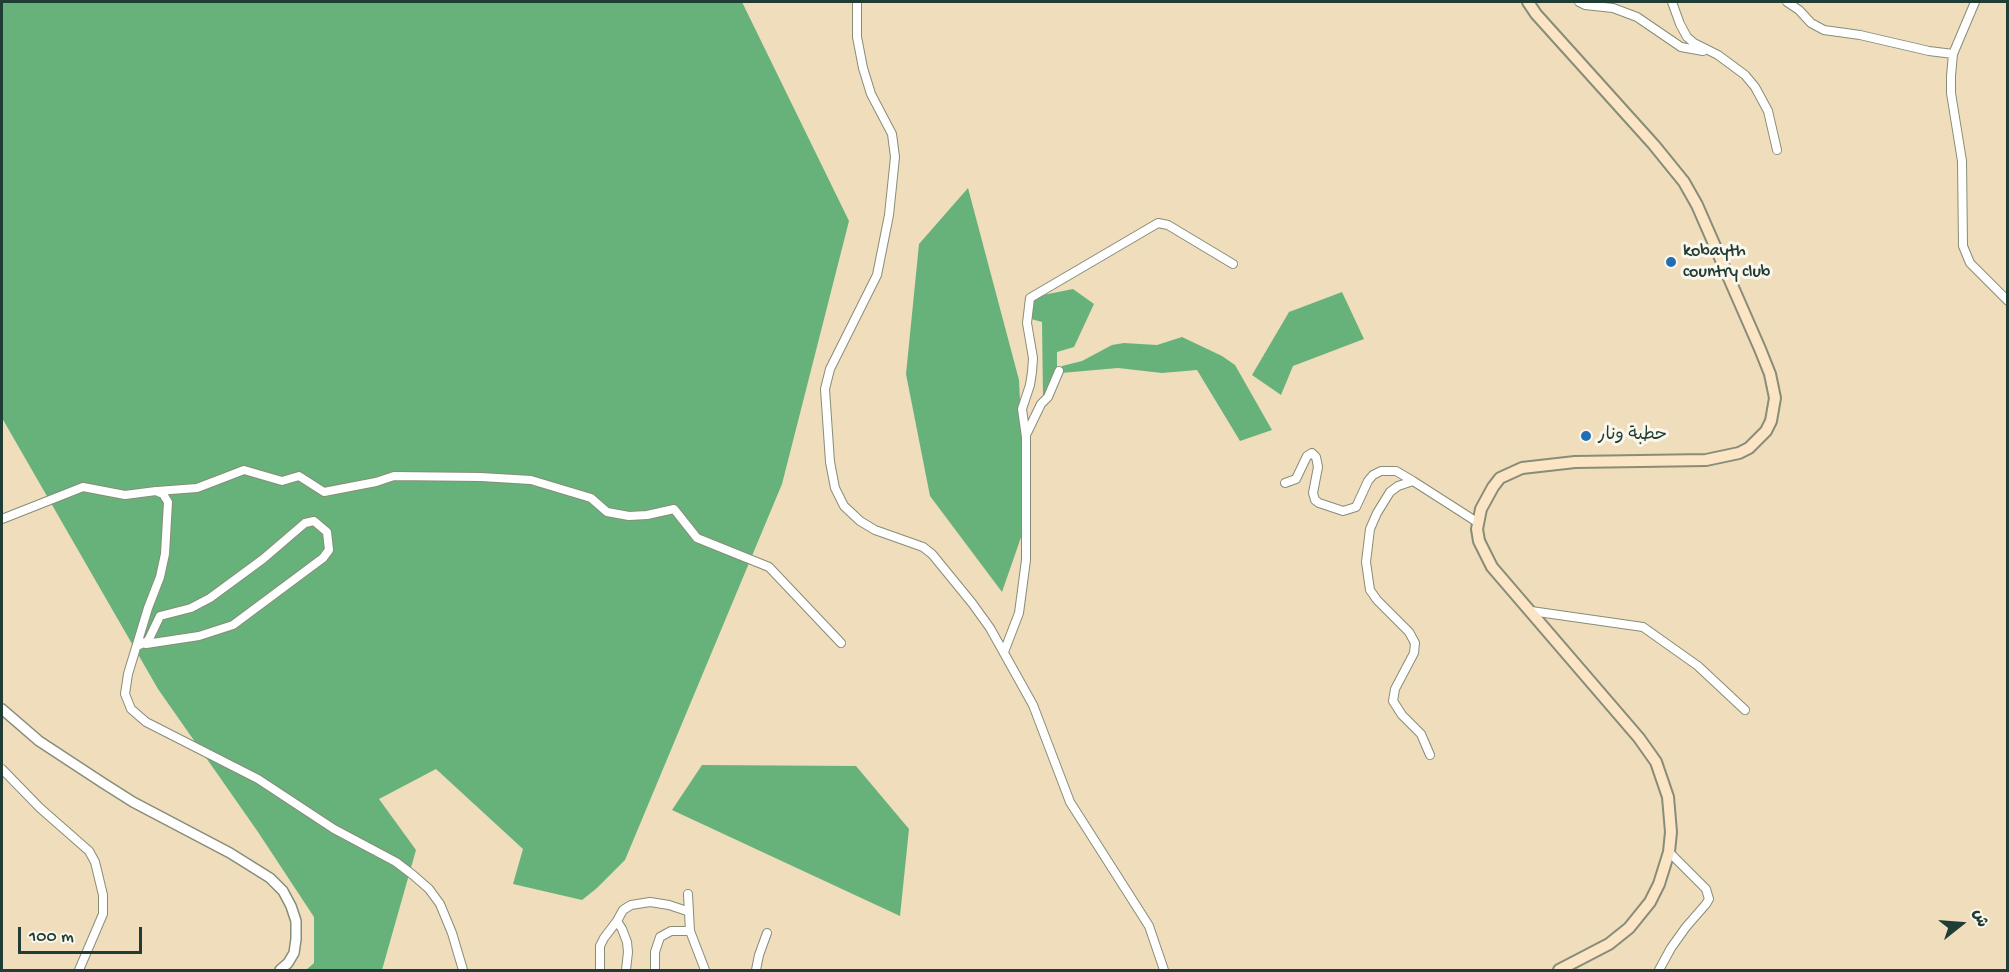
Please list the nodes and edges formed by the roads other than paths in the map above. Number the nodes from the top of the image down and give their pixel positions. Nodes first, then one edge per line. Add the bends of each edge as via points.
1 (857, 2) edge
2 (1528, 2) edge
3 (1579, 2) edge
4 (1672, 2) edge
5 (1787, 2) edge
6 (1975, 2) edge
7 (1715, 53) junction
8 (1953, 54) junction
9 (1777, 150) dead end
10 (1233, 264) dead end
11 (2007, 301) edge
12 (1059, 371) dead end
13 (1026, 437) junction
14 (1413, 481) junction
15 (1285, 483) dead end
16 (156, 491) junction
17 (2, 519) edge
18 (1478, 522) junction
19 (1531, 610) junction
20 (841, 643) dead end
21 (146, 644) junction
22 (137, 646) junction
23 (1004, 652) junction
24 (2, 709) edge
25 (1745, 710) dead end
26 (1430, 755) dead end
27 (2, 769) edge
28 (1668, 852) junction
29 (688, 894) dead end
30 (687, 911) junction
31 (617, 921) junction
32 (690, 931) junction
33 (767, 933) dead end
34 (79, 970) edge
35 (280, 970) edge
36 (463, 970) edge
37 (600, 970) edge
38 (626, 970) edge
39 (655, 970) edge
40 (705, 970) edge
41 (756, 970) edge
42 (1164, 970) edge
43 (1559, 970) edge
44 (1659, 970) edge

1 - 23 street via 862,68 892,134 895,157 877,275 830,369 825,388 833,479 844,506 860,521 932,554 972,603
2 - 18 main road via 1666,159 1691,194 1770,374 1774,411 1758,440 1728,456 1522,468 1500,478 1492,487
3 - 7 street via 1613,8 1637,17 1681,47
4 - 7 street via 1688,37
5 - 8 street via 1824,30
6 - 8 street
7 - 9 street via 1745,75 1760,93
8 - 11 street via 1951,93 1962,161 1964,252
10 - 13 street via 1168,225 1158,223 1030,298 1027,323 1032,372 1022,410
12 - 13 street
13 - 23 street via 1026,560 1019,613
14 - 15 street via 1396,471 1381,471 1368,481 1356,507 1342,512 1315,500 1318,467 1312,453 1296,479
14 - 18 street
14 - 26 street via 1398,486 1384,500 1370,529 1366,562 1367,578 1377,600 1413,636 1414,653 1393,701 1421,734
16 - 17 street via 125,495 84,487
16 - 20 street via 197,488 244,470 282,481 299,477 324,492 394,476 481,477 531,480 591,498 607,512 629,516 674,510 697,538 769,567
16 - 22 street via 168,502 165,554
18 - 19 main road via 1484,554
19 - 25 street via 1643,627 1698,666
19 - 28 main road via 1656,762 1669,804
21 - 21 street via 160,616 210,598 305,523 314,521 327,532 329,550 323,558 233,625 200,636
21 - 22 street
22 - 36 street via 125,694 140,718 258,779 413,874 440,904
23 - 42 street via 1033,705 1070,802 1149,927
24 - 35 street via 39,741 126,797 270,878 283,891 296,921 294,953
27 - 34 street via 89,851 95,862 103,914
28 - 43 main road via 1656,892 1629,928 1609,944
28 - 44 street via 1706,889 1708,899
29 - 30 street
30 - 31 street via 660,903 640,903 623,910
30 - 32 street
31 - 37 street via 600,946
31 - 38 street via 627,942
32 - 39 street via 660,937
32 - 40 street
33 - 41 street

